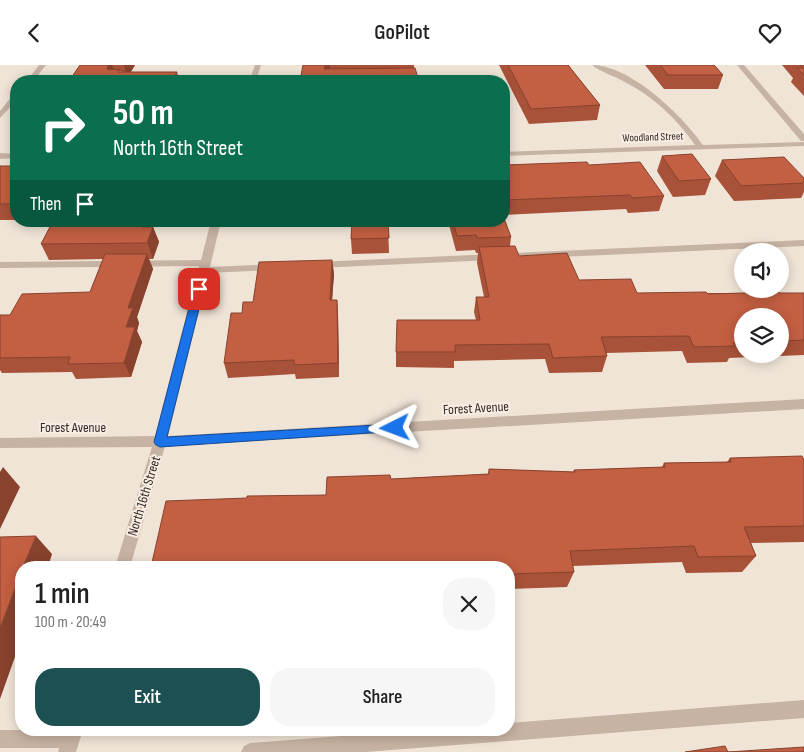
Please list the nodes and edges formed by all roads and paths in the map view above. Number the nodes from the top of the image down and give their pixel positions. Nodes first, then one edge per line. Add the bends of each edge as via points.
1 (43, 65) edge
2 (595, 65) edge
3 (740, 65) edge
4 (35, 75) edge
5 (10, 104) edge
6 (0, 116) edge
7 (804, 139) edge
8 (804, 143) edge
9 (700, 146) junction
10 (510, 154) edge
11 (215, 227) edge
12 (804, 243) edge
13 (0, 265) edge
14 (307, 265) edge
15 (205, 266) junction
16 (288, 266) edge
17 (804, 404) edge
18 (160, 442) junction
19 (0, 443) edge
20 (124, 561) edge
21 (804, 709) edge
22 (515, 731) edge
23 (456, 736) edge
24 (0, 739) edge
25 (70, 740) edge
26 (250, 752) edge

1 - 4 street
2 - 9 street via 647,90 674,111
3 - 7 street
5 - 6 street
8 - 9 street, Woodland Street
9 - 10 street, Woodland Street
11 - 15 street, North 16th Street
12 - 14 street
13 - 15 street
15 - 16 street
15 - 18 street, North 16th Street
17 - 18 street, Forest Avenue
18 - 19 street, Forest Avenue
18 - 20 street, North 16th Street
21 - 22 street
23 - 26 street
24 - 25 street

